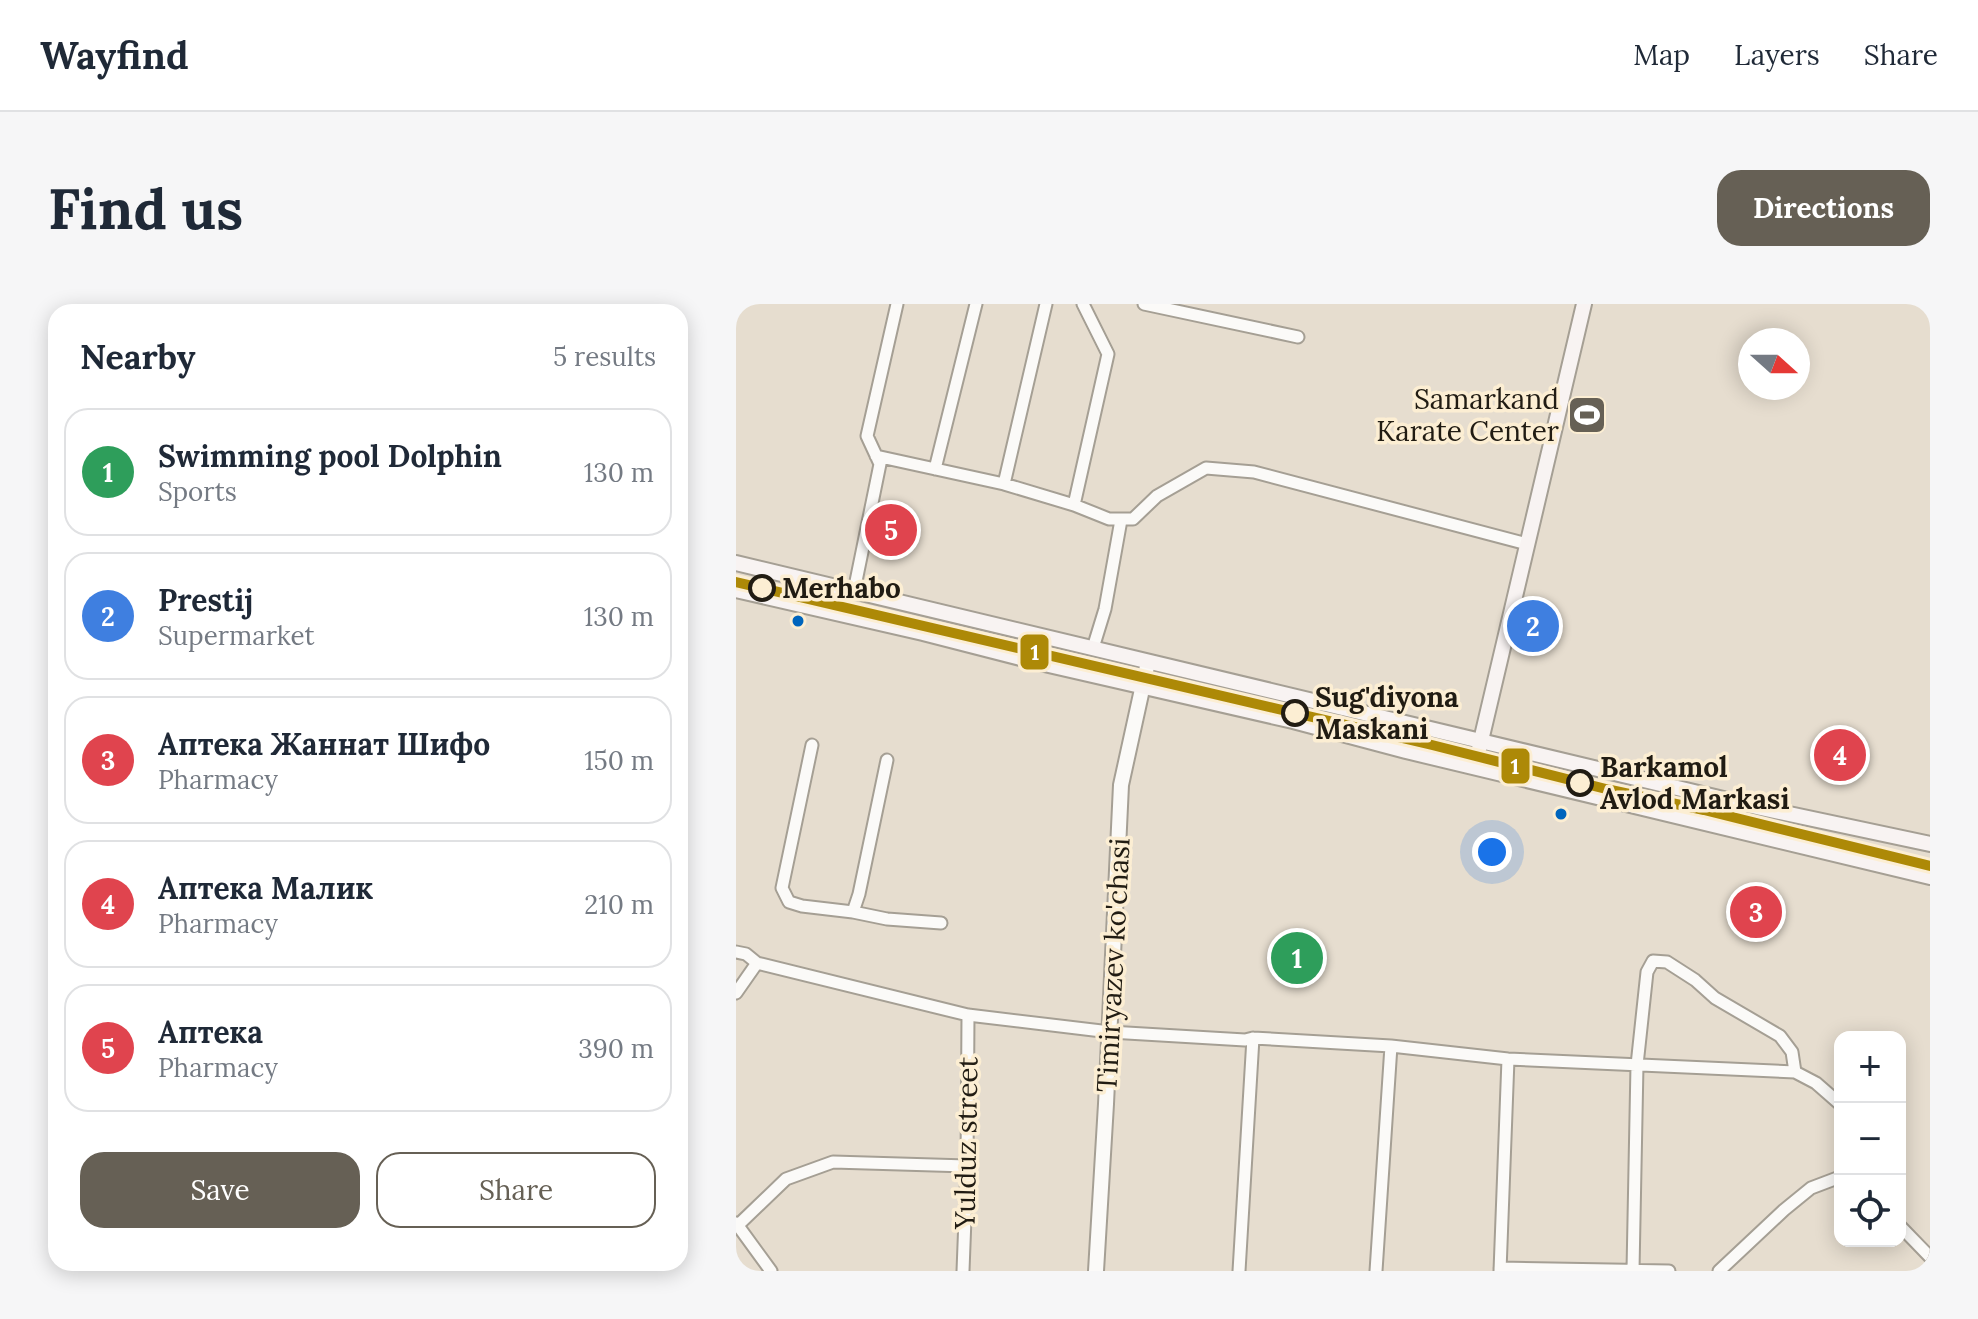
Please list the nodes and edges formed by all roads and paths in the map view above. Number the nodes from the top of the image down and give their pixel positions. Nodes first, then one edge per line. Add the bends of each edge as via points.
1 (897, 304) edge
2 (976, 304) edge
3 (1046, 304) edge
4 (1083, 304) edge
5 (1144, 304) edge
6 (1584, 304) edge
7 (1298, 337) dead end
8 (876, 456) junction
9 (935, 469) junction
10 (1004, 484) junction
11 (1074, 505) junction
12 (1121, 520) junction
13 (1527, 544) junction
14 (736, 563) edge
15 (736, 590) edge
16 (854, 591) junction
17 (1093, 648) junction
18 (1148, 662) junction
19 (1142, 685) junction
20 (1482, 742) junction
21 (812, 745) dead end
22 (887, 760) dead end
23 (1475, 766) junction
24 (1930, 844) edge
25 (1930, 877) edge
26 (853, 912) junction
27 (941, 923) dead end
28 (736, 952) edge
29 (757, 963) junction
30 (736, 993) edge
31 (968, 1015) junction
32 (1110, 1032) junction
33 (1253, 1038) junction
34 (1391, 1046) junction
35 (1508, 1059) junction
36 (1637, 1065) junction
37 (1795, 1072) junction
38 (1839, 1103) edge
39 (967, 1166) junction
40 (1834, 1179) edge
41 (737, 1225) edge
42 (1906, 1232) edge
43 (1930, 1257) edge
44 (1500, 1269) edge
45 (1633, 1270) edge
46 (771, 1271) edge
47 (963, 1271) edge
48 (1096, 1271) edge
49 (1239, 1271) edge
50 (1376, 1271) edge
51 (1669, 1271) edge
52 (1719, 1271) edge

1 - 8 street via 867,436
2 - 9 street
3 - 10 street
4 - 11 street via 1108,354
5 - 7 street
6 - 13 main road
8 - 9 street
8 - 16 street via 880,464
9 - 10 street
10 - 11 street
11 - 12 street
12 - 13 street via 1133,519 1157,496 1206,468 1254,472
12 - 17 street
13 - 20 main road
14 - 16 main road
15 - 19 main road
16 - 17 main road
17 - 18 main road
18 - 19 street, Timiryazev ko'chasi
18 - 20 main road
19 - 23 main road
19 - 32 street, Timiryazev ko'chasi via 1121,785
20 - 23 main road
20 - 24 main road
21 - 26 street via 782,888 789,902
22 - 26 street
23 - 25 main road
26 - 27 street
28 - 29 street
29 - 30 street
29 - 31 street
31 - 32 street
31 - 39 street, Yulduz street
32 - 33 street
32 - 48 street, Timiryazev ko'chasi
33 - 34 street
33 - 49 street
34 - 35 street
34 - 50 street
35 - 36 street
35 - 44 street
36 - 37 street
36 - 37 street via 1647,972 1653,961 1667,962 1780,1036 1792,1052
36 - 45 street
37 - 38 street
39 - 41 street via 833,1162 786,1179
39 - 47 street, Yulduz street
40 - 52 street via 1811,1188
41 - 46 street
42 - 43 street
44 - 45 street
45 - 51 street

